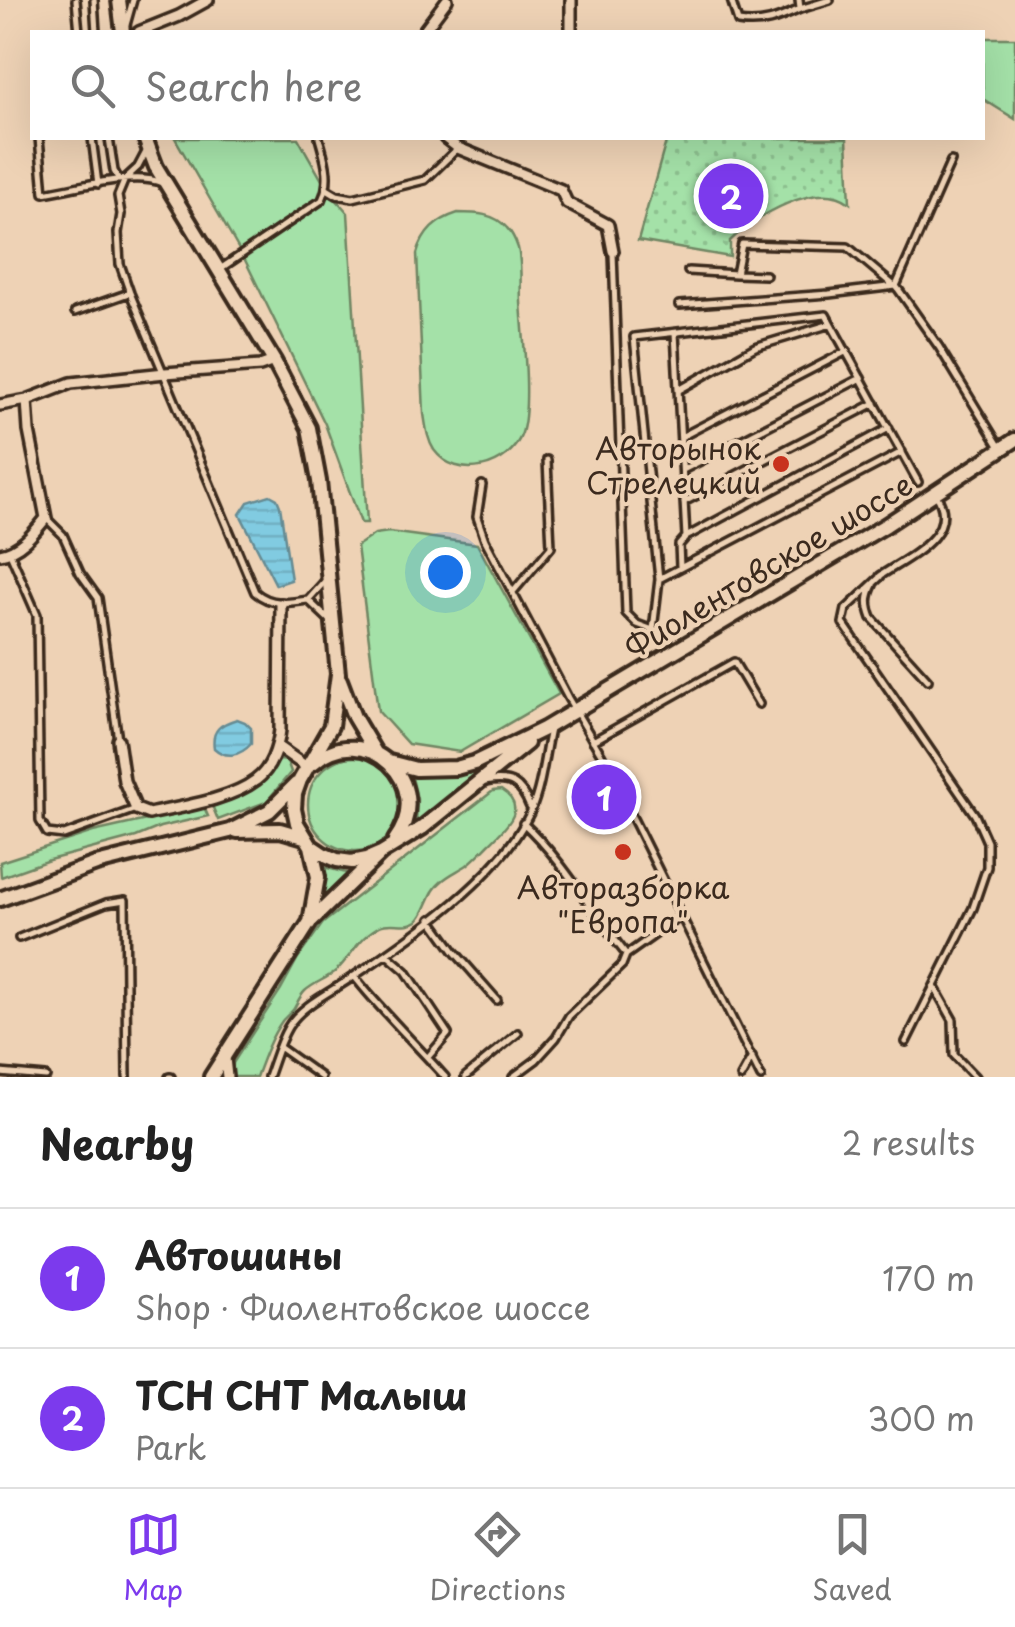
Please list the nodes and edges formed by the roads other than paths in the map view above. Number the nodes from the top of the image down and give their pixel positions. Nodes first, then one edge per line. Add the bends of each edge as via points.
1 (76, 0) edge
2 (94, 0) edge
3 (119, 0) edge
4 (134, 0) edge
5 (208, 0) edge
6 (446, 0) edge
7 (571, 0) edge
8 (731, 0) edge
9 (800, 0) edge
10 (830, 0) edge
11 (800, 9) junction
12 (79, 30) edge
13 (96, 30) edge
14 (124, 30) edge
15 (125, 30) edge
16 (144, 30) edge
17 (424, 30) edge
18 (571, 30) edge
19 (39, 140) edge
20 (92, 140) edge
21 (109, 140) edge
22 (320, 140) edge
23 (448, 140) edge
24 (146, 143) edge
25 (458, 148) junction
26 (951, 161) dead end
27 (122, 180) junction
28 (98, 184) junction
29 (168, 185) junction
30 (327, 189) junction
31 (613, 251) joint
32 (220, 269) junction
33 (688, 272) dead end
34 (736, 274) junction
35 (766, 275) dead end
36 (894, 286) junction
37 (130, 293) junction
38 (679, 305) dead end
39 (75, 312) dead end
40 (832, 324) junction
41 (676, 332) junction
42 (846, 351) junction
43 (274, 361) junction
44 (165, 372) junction
45 (861, 378) junction
46 (678, 390) junction
47 (27, 400) junction
48 (875, 403) junction
49 (0, 405) edge
50 (889, 428) junction
51 (681, 438) junction
52 (1015, 440) edge
53 (1001, 449) junction
54 (902, 452) junction
55 (547, 460) dead end
56 (683, 470) junction
57 (918, 482) dead end
58 (482, 486) dead end
59 (934, 493) junction
60 (684, 502) junction
61 (46, 518) junction
62 (686, 536) junction
63 (5, 553) edge
64 (680, 567) junction
65 (880, 576) junction
66 (328, 577) junction
67 (658, 579) junction
68 (512, 592) junction
69 (308, 600) junction
70 (281, 604) junction
71 (332, 622) junction
72 (338, 674) junction
73 (928, 680) dead end
74 (759, 704) dead end
75 (575, 711) junction
76 (548, 727) junction
77 (118, 740) joint
78 (593, 740) junction
79 (278, 747) junction
80 (376, 754) junction
81 (389, 762) junction
82 (304, 774) junction
83 (478, 785) junction
84 (136, 809) junction
85 (531, 810) junction
86 (523, 823) junction
87 (230, 831) junction
88 (308, 841) junction
89 (387, 849) junction
90 (0, 900) edge
91 (681, 916) junction
92 (431, 919) junction
93 (310, 922) junction
94 (19, 938) dead end
95 (386, 954) junction
96 (626, 955) junction
97 (354, 976) junction
98 (934, 986) junction
99 (496, 1000) dead end
100 (518, 1033) dead end
101 (906, 1042) dead end
102 (279, 1048) junction
103 (224, 1056) junction
104 (428, 1057) junction
105 (752, 1057) junction
106 (0, 1074) edge
107 (46, 1077) edge
108 (127, 1077) edge
109 (211, 1077) edge
110 (227, 1077) edge
111 (268, 1077) edge
112 (321, 1077) edge
113 (445, 1077) edge
114 (465, 1077) edge
115 (512, 1077) edge
116 (741, 1077) edge
117 (761, 1077) edge
118 (975, 1077) edge

1 - 12 lane
2 - 13 lane
3 - 14 main road
4 - 15 lane
5 - 16 street
6 - 17 street
7 - 18 street
8 - 11 lane via 738,22 755,25
9 - 11 lane
10 - 11 lane
19 - 28 lane via 44,193
20 - 28 lane
21 - 27 lane
22 - 30 lane
23 - 25 street
24 - 27 lane via 138,167
24 - 29 main road, Фиолентовское шоссе
25 - 30 lane via 426,180 353,198
25 - 31 street via 560,190 567,203 608,225
26 - 36 lane
27 - 28 lane
27 - 29 lane via 150,177
27 - 37 lane via 120,264
29 - 32 main road, Фиолентовское шоссе
30 - 32 lane via 322,200
31 - 67 lane via 626,613 653,630
32 - 43 main road, Фиолентовское шоссе
33 - 34 lane
34 - 35 lane
34 - 36 lane via 742,244 848,248
36 - 38 lane
36 - 53 lane
37 - 39 lane
37 - 44 lane
40 - 41 lane via 826,314
40 - 42 lane
40 - 46 lane via 755,347
41 - 46 lane
41 - 67 lane via 634,337
42 - 45 lane
42 - 51 lane
43 - 44 street
43 - 66 main road, Фиолентовское шоссе via 309,428
44 - 47 street via 71,382
44 - 70 lane via 255,592
45 - 48 lane
45 - 56 lane
46 - 51 lane
47 - 49 street
47 - 61 street
48 - 50 lane
48 - 60 lane
50 - 54 lane
50 - 62 lane
51 - 56 lane
52 - 53 main road, Фиолентовское шоссе
53 - 59 main road, Фиолентовское шоссе
54 - 57 lane
54 - 64 lane
55 - 68 lane via 551,548
56 - 60 lane
58 - 68 lane via 476,517
59 - 65 lane via 944,510 942,528
59 - 75 main road, Фиолентовское шоссе
60 - 62 lane
61 - 63 street
61 - 77 lane via 98,598
62 - 64 lane via 679,545
63 - 84 lane via 37,615 40,821 47,834 64,835
64 - 67 lane
65 - 73 lane via 868,596 872,618
65 - 98 lane via 846,609 846,628 988,842 988,867 973,908
66 - 69 lane
66 - 71 main road, Фиолентовское шоссе
68 - 75 lane
69 - 70 lane
69 - 71 lane
70 - 79 street
71 - 72 main road, Фиолентовское шоссе
72 - 80 main road, Фиолентовское шоссе
72 - 82 main road, Фиолентовское шоссе via 330,726
74 - 78 lane via 734,662
75 - 76 main road, Фиолентовское шоссе
75 - 78 lane
76 - 81 main road, Фиолентовское шоссе via 456,768
76 - 83 main road, Фиолентовское шоссе
76 - 85 lane
77 - 84 street
78 - 91 lane
79 - 82 street
79 - 84 street via 258,779 233,792 148,814
80 - 81 main road, Фиолентовское шоссе
80 - 82 main road via 332,751
81 - 89 main road, Фиолентовское шоссе via 408,802 401,832
82 - 87 main road via 270,811
82 - 88 main road, Фиолентовское шоссе via 294,809
83 - 85 lane via 517,784
83 - 89 main road, Фиолентовское шоссе
85 - 86 lane
86 - 92 lane via 492,868
86 - 96 lane
87 - 88 main road via 280,830
87 - 90 main road via 96,864
88 - 89 main road, Фиолентовское шоссе via 323,854 352,862
88 - 93 main road, Фиолентовское шоссе via 318,877
89 - 93 main road, Фиолентовское шоссе
91 - 96 lane
91 - 105 lane
92 - 95 lane
92 - 99 lane
93 - 103 main road, Фиолентовское шоссе
94 - 108 lane via 125,900
95 - 97 lane
95 - 104 lane via 448,1034
96 - 115 lane via 536,1060
97 - 102 lane via 289,1024
97 - 104 lane
98 - 101 lane
98 - 118 lane via 953,1020 954,1055
100 - 114 lane
102 - 111 lane
102 - 112 lane
103 - 109 main road, Фиолентовское шоссе
103 - 110 street
104 - 113 lane
105 - 116 lane
105 - 117 lane
106 - 107 lane

